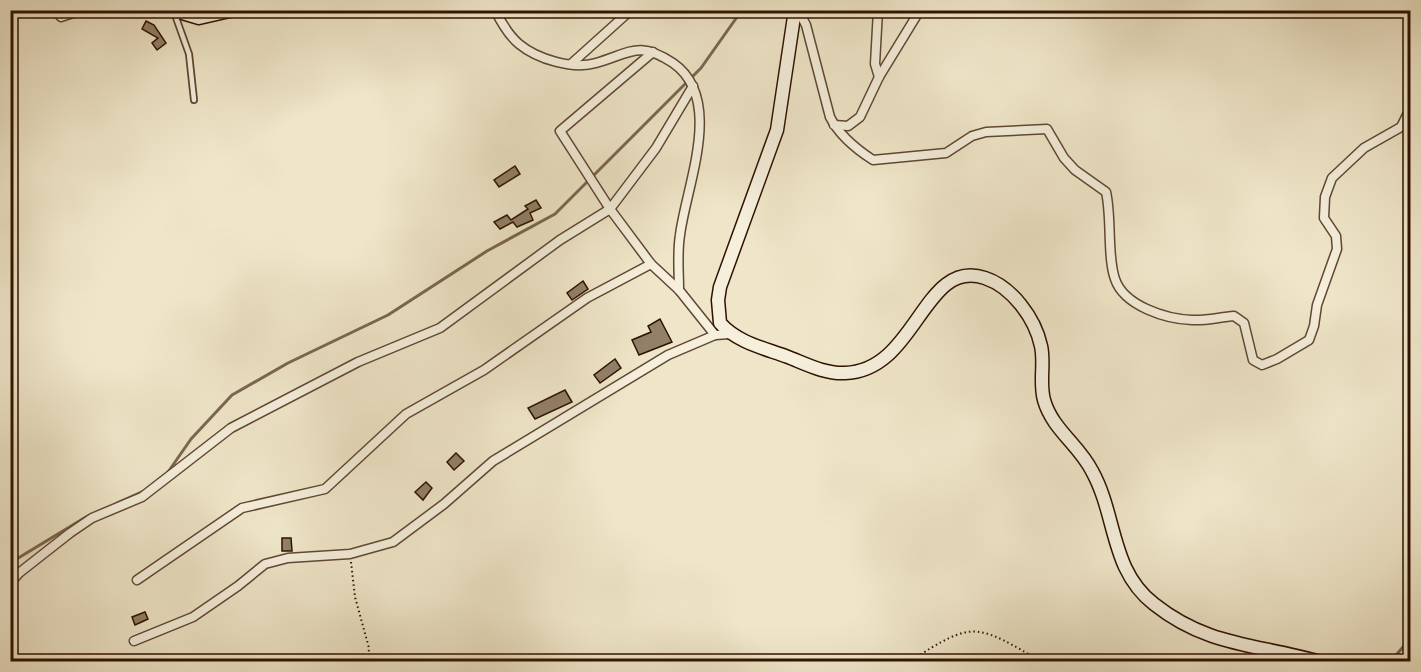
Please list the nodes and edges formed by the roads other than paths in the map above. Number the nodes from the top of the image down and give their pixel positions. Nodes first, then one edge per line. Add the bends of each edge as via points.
1 (55, 10) edge
2 (82, 10) edge
3 (234, 10) edge
4 (495, 10) edge
5 (631, 10) edge
6 (796, 10) edge
7 (878, 10) edge
8 (920, 10) edge
9 (173, 11) edge
10 (653, 52) junction
11 (571, 64) junction
12 (879, 77) junction
13 (693, 86) junction
14 (194, 100) dead end
15 (1410, 109) edge
16 (834, 124) junction
17 (610, 209) junction
18 (651, 264) junction
19 (679, 290) junction
20 (730, 334) junction
21 (715, 335) junction
22 (137, 580) dead end
23 (10, 583) edge
24 (134, 641) dead end
25 (1320, 662) edge

1 - 2 street via 61,17
3 - 9 main road via 199,18
4 - 11 street via 519,44 549,60
5 - 11 street
6 - 16 street via 806,26
6 - 20 main road via 777,130 720,287 720,323
7 - 12 street via 875,64
8 - 12 street
9 - 14 lane via 189,54
10 - 11 street via 639,48 595,64
10 - 13 street via 675,65
10 - 17 street via 560,131
12 - 16 street via 860,117 848,126
13 - 17 street via 656,148
13 - 19 street via 700,106 697,153 679,236
15 - 16 street via 1401,128 1364,148 1332,178 1325,197 1324,218 1336,236 1337,249 1317,305 1314,326 1308,340 1262,365 1253,360 1244,323 1234,316 1191,320 1167,316 1143,307 1121,291 1112,266 1111,213 1106,192 1075,170 1047,129 986,132 946,153 873,160 852,145
17 - 18 street
17 - 23 street via 560,240 440,328 358,362 231,428 142,497 92,518 70,533
18 - 19 street
18 - 22 street via 587,298 484,370 406,414 325,489 242,508
19 - 21 street
20 - 21 street
20 - 25 main road via 826,371 843,374 866,370 889,357 947,282 969,276 985,278 1016,299 1036,329 1042,347 1044,398 1051,418 1092,470 1121,561 1142,593 1172,617 1231,644
21 - 24 street via 668,355 493,461 393,542 350,554 288,558 265,564 193,617

